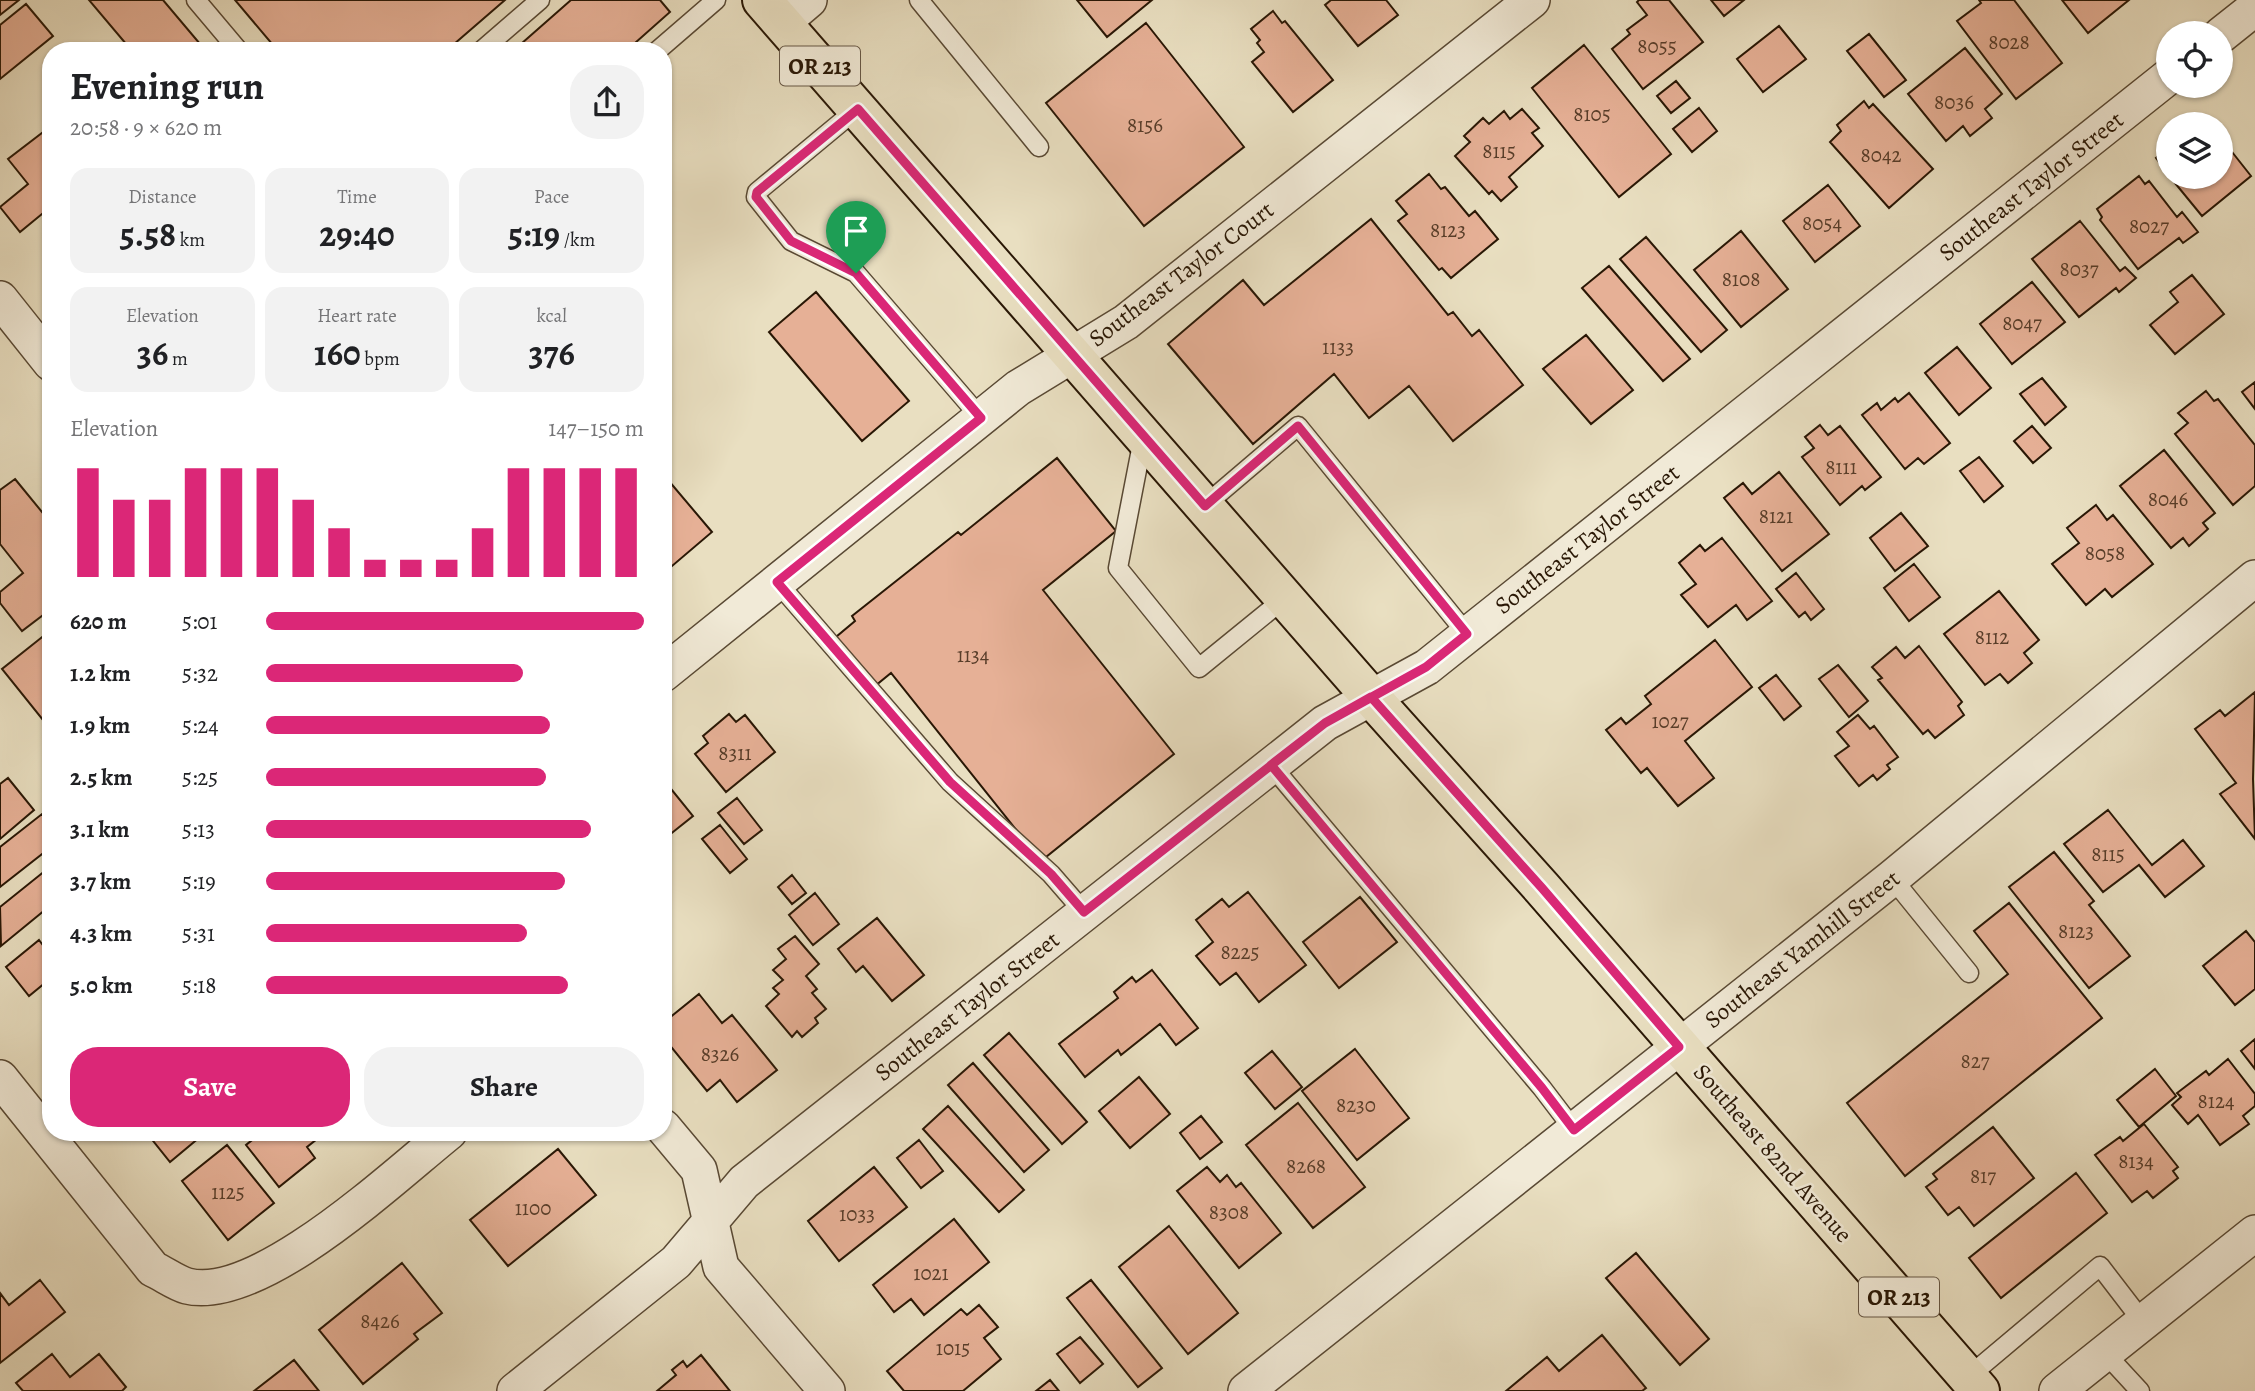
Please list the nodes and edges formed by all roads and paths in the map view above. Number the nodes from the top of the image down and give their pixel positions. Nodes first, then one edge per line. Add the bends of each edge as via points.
1 (195, 0) edge
2 (540, 0) edge
3 (716, 0) edge
4 (919, 0) edge
5 (1532, 0) edge
6 (784, 8) edge
7 (2255, 8) edge
8 (2233, 26) edge
9 (231, 42) edge
10 (491, 42) edge
11 (667, 42) edge
12 (2156, 87) edge
13 (858, 109) junction
14 (1039, 147) dead end
15 (0, 299) edge
16 (42, 352) edge
17 (1073, 354) junction
18 (981, 418) junction
19 (1143, 436) junction
20 (1205, 506) junction
21 (2255, 578) edge
22 (777, 582) junction
23 (1285, 598) junction
24 (1467, 634) junction
25 (672, 667) edge
26 (1371, 697) junction
27 (1271, 765) junction
28 (1892, 878) junction
29 (1084, 912) junction
30 (1969, 973) dead end
31 (1679, 1047) junction
32 (0, 1078) edge
33 (42, 1130) edge
34 (1574, 1130) junction
35 (672, 1137) edge
36 (50, 1141) edge
37 (438, 1141) edge
38 (711, 1221) junction
39 (2255, 1233) edge
40 (2143, 1322) junction
41 (2104, 1352) junction
42 (1974, 1384) edge
43 (515, 1391) edge
44 (827, 1391) edge
45 (1246, 1391) edge
46 (2057, 1391) edge
47 (2140, 1391) edge

1 - 9 lane
2 - 10 lane
3 - 11 lane
4 - 14 lane
5 - 17 street, Southeast Taylor Court via 1126,322
6 - 13 main road, Southeast 82nd Avenue / OR 213
7 - 8 street
12 - 24 street, Southeast Taylor Street
13 - 17 main road, Southeast 82nd Avenue / OR 213
13 - 18 lane via 756,197 791,241 856,273
15 - 16 street
17 - 18 street, Southeast Taylor Court via 1017,388
17 - 19 main road, Southeast 82nd Avenue / OR 213
18 - 22 street, Southeast Taylor Court
19 - 20 main road, Southeast 82nd Avenue / OR 213
19 - 23 lane via 1118,568 1199,668
20 - 23 main road, Southeast 82nd Avenue / OR 213
20 - 24 lane via 1298,426
21 - 28 street, Southeast Yamhill Street
22 - 25 street, Southeast Taylor Court
22 - 29 lane via 950,782 1051,874
23 - 26 main road, Southeast 82nd Avenue / OR 213
24 - 26 street, Southeast Taylor Street via 1426,667
26 - 27 street, Southeast Taylor Street via 1325,723
26 - 31 main road, Southeast 82nd Avenue / OR 213
27 - 29 street, Southeast Taylor Street
27 - 34 lane
28 - 30 lane
28 - 31 street, Southeast Yamhill Street
29 - 38 street, Southeast Taylor Street via 744,1182
31 - 34 street, Southeast Yamhill Street
31 - 42 main road, Southeast 82nd Avenue / OR 213
32 - 33 street
34 - 45 street, Southeast Yamhill Street
35 - 38 street via 699,1170
36 - 37 street via 153,1269 187,1286 215,1286 254,1276 304,1248
38 - 43 street, Southeast Taylor Street via 676,1262
38 - 44 street via 721,1267
39 - 40 street
40 - 41 street
40 - 42 lane via 2100,1266
41 - 46 street
41 - 47 lane

